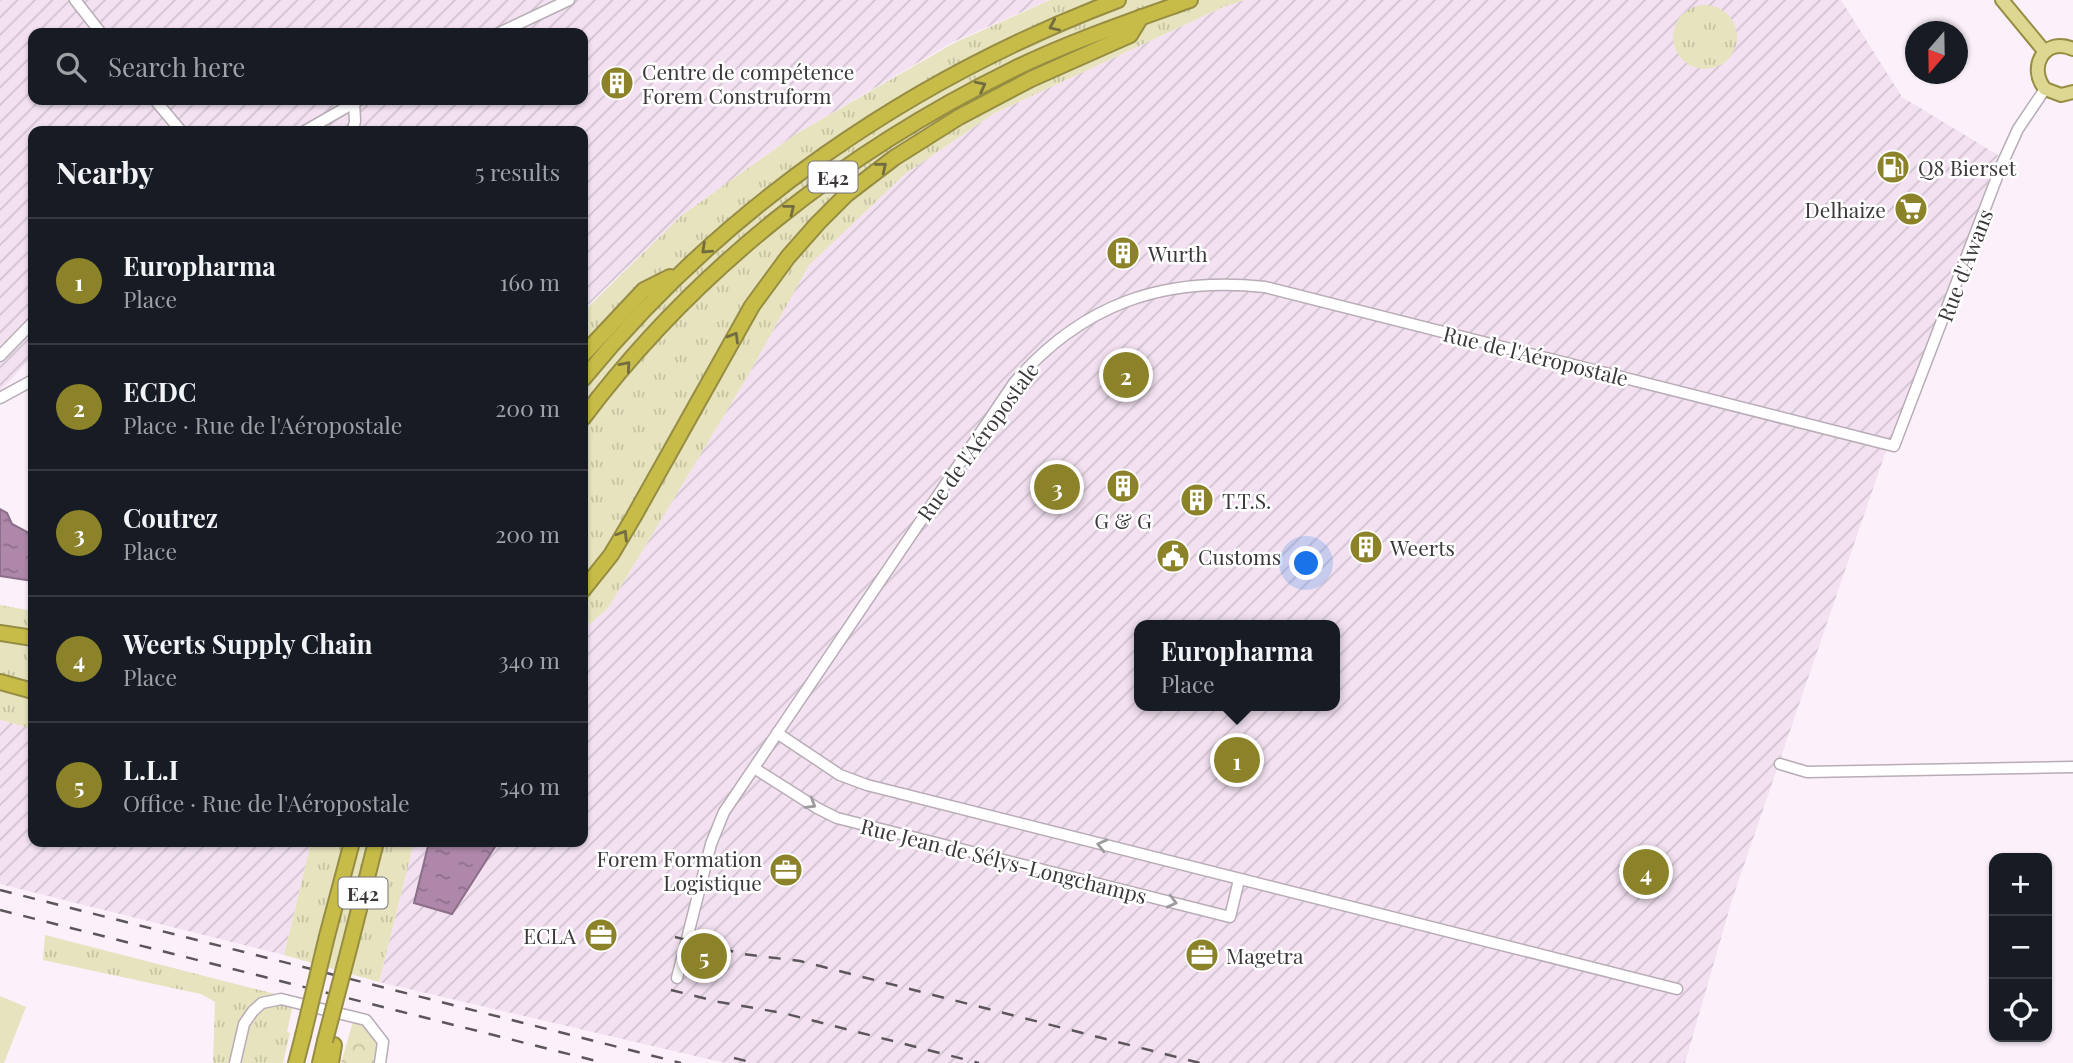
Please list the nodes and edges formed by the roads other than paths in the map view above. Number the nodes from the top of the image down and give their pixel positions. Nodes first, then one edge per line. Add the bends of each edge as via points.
1 (75, 0) edge
2 (569, 0) edge
3 (1118, 0) edge
4 (1191, 0) edge
5 (2002, 0) edge
6 (1142, 17) junction
7 (98, 28) edge
8 (510, 28) edge
9 (2073, 49) edge
10 (2045, 52) junction
11 (2045, 89) junction
12 (2073, 92) edge
13 (159, 105) edge
14 (349, 105) edge
15 (356, 105) edge
16 (177, 126) edge
17 (314, 126) edge
18 (354, 126) edge
19 (683, 270) junction
20 (28, 327) edge
21 (588, 350) edge
22 (0, 356) edge
23 (588, 373) edge
24 (28, 383) edge
25 (0, 398) edge
26 (588, 412) edge
27 (1894, 446) joint
28 (588, 584) edge
29 (0, 633) edge
30 (28, 637) edge
31 (0, 682) edge
32 (28, 690) edge
33 (777, 733) junction
34 (1780, 764) dead end
35 (2073, 767) edge
36 (754, 768) junction
37 (351, 847) edge
38 (375, 847) edge
39 (1239, 880) junction
40 (677, 978) dead end
41 (1677, 989) dead end
42 (330, 1043) junction
43 (235, 1063) edge
44 (296, 1063) edge
45 (320, 1063) edge
46 (331, 1063) edge
47 (380, 1063) edge

1 - 7 street
2 - 8 street
3 -> 19 highway, E42 via 1005,48 862,128 767,196
4 - 6 highway, E42
5 - 10 main road
26 -> 6 highway, E42 via 699,287 739,249 829,179 967,93
28 -> 6 highway via 633,518 752,306 818,223 894,158 1031,79 1130,34
9 - 10 main road via 2060,46
10 - 11 main road via 2037,66
11 - 12 main road via 2061,95
11 - 27 street, Rue d'Awans via 2018,129 2002,164
13 - 16 street
14 - 17 street
15 - 18 street
19 - 21 highway via 644,290
19 - 23 highway, E42
20 - 22 street
24 - 25 street
27 - 33 street, Rue de l'Aéropostale via 1265,287 1198,284 1158,290 1095,315 1033,360
29 - 30 highway
31 - 32 highway
33 - 36 street, Rue de l'Aéropostale
39 -> 33 street, Rue Jean de Sélys-Longchamps via 867,785 840,775
34 - 35 street via 1807,772
36 -> 39 street, Rue Jean de Sélys-Longchamps via 837,818 1230,917
36 - 40 street, Rue de l'Aéropostale via 716,827
37 - 44 highway, E42, bridge
38 - 42 highway, E42, bridge
39 - 41 street, Rue Jean de Sélys-Longchamps
42 - 45 highway, E42
42 - 46 highway
43 - 47 street via 244,1024 262,1003 281,999 366,1020 383,1042

